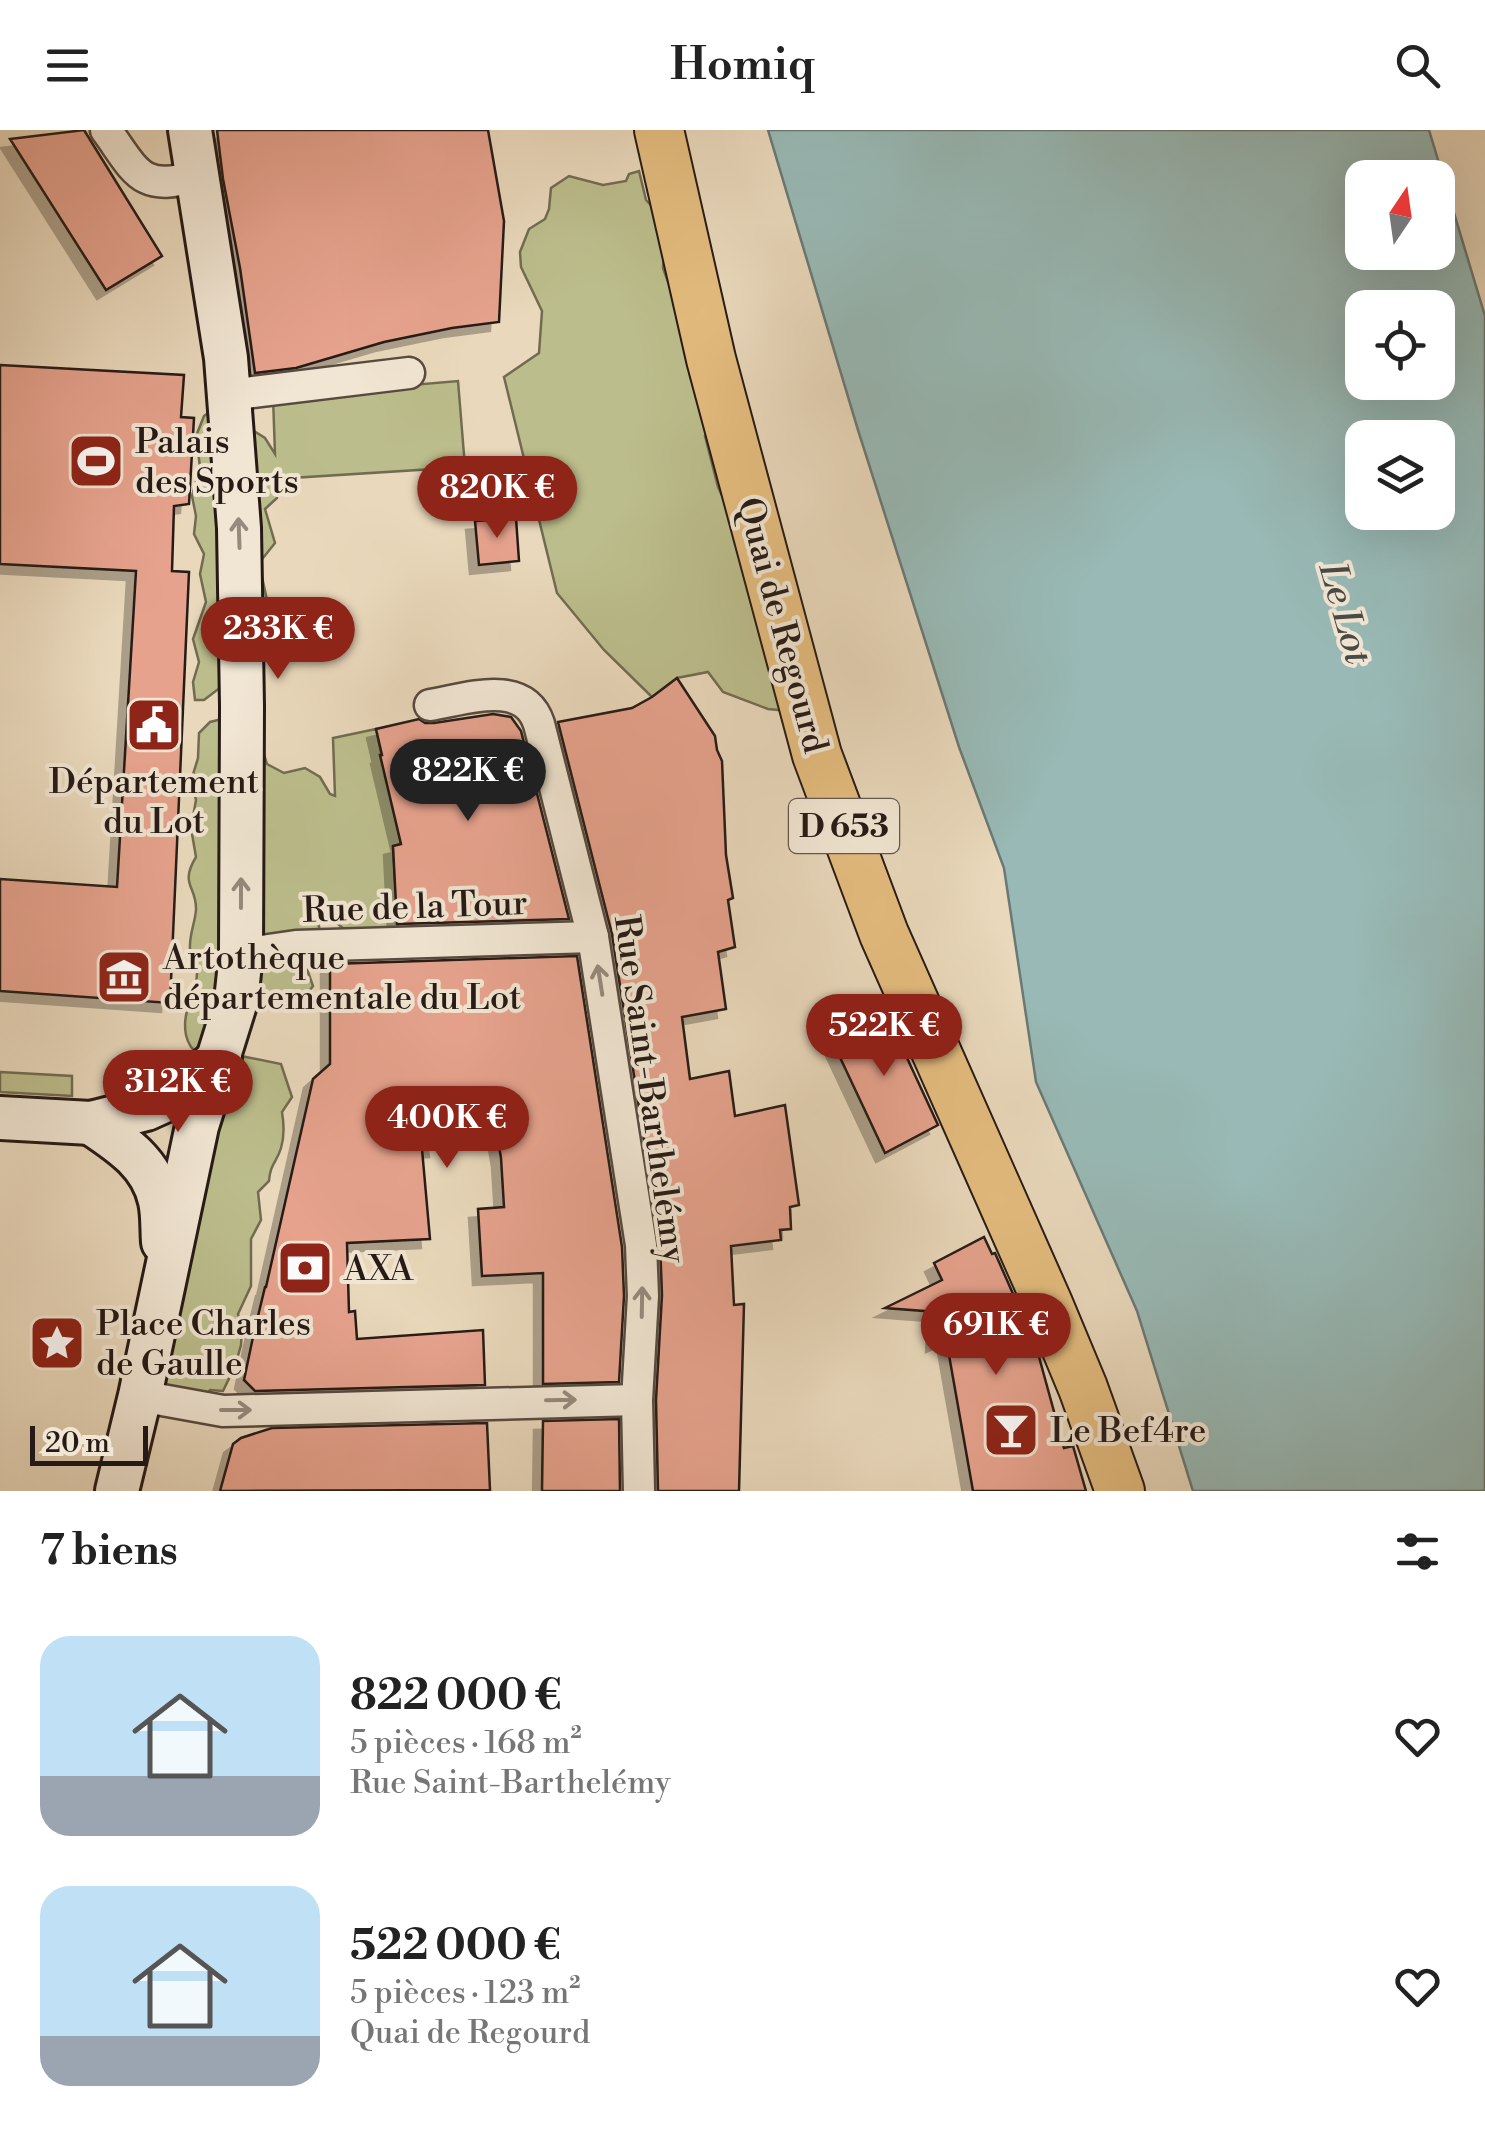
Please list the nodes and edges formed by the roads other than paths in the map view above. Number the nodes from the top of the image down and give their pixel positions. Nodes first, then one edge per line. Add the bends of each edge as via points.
1 (106, 130) edge
2 (190, 130) edge
3 (659, 130) edge
4 (196, 176) junction
5 (409, 373) dead end
6 (229, 395) junction
7 (430, 704) dead end
8 (593, 937) junction
9 (241, 954) junction
10 (220, 1058) junction
11 (0, 1118) edge
12 (91, 1123) junction
13 (166, 1278) junction
14 (140, 1396) junction
15 (637, 1400) junction
16 (116, 1491) edge
17 (639, 1491) edge
18 (1120, 1491) edge

1 - 4 street via 154,183
2 - 4 main road
3 - 18 main road, Quai de Regourd / D 653 via 710,359 817,754 884,934 1048,1304
4 - 6 main road
5 - 6 street
9 -> 6 main road via 240,528
7 - 8 street, Rue Saint-Barthelémy via 497,695 531,706
8 - 9 street, Rue de la Tour via 296,946
15 -> 8 street, Rue Saint-Barthelémy via 641,1245
9 - 10 main road
10 - 12 main road via 177,1095
10 - 13 main road via 197,1126
11 - 12 main road
12 - 13 main road via 144,1165 160,1199
13 - 14 main road
14 -> 15 street via 223,1410
14 - 16 main road
15 - 17 street, Rue Saint-Barthelémy

